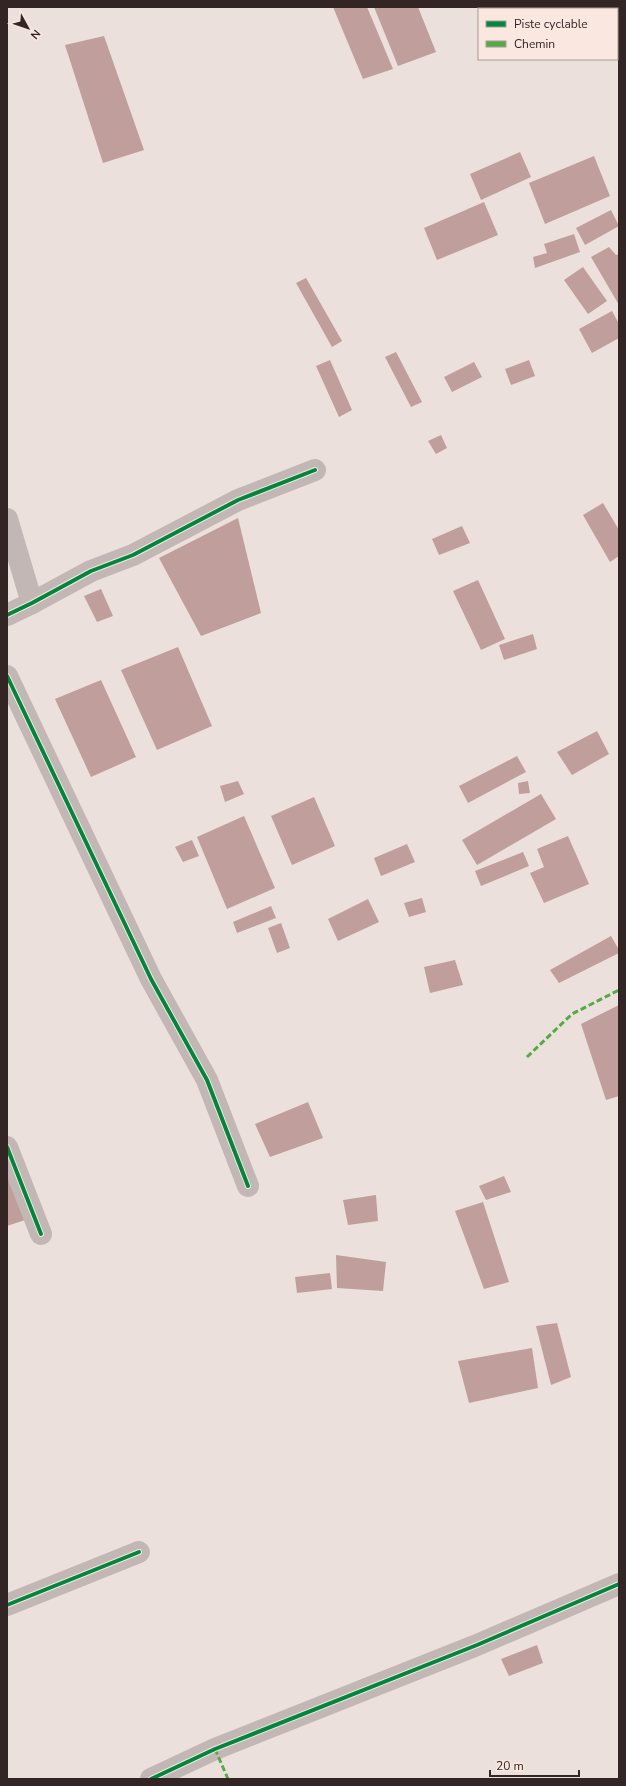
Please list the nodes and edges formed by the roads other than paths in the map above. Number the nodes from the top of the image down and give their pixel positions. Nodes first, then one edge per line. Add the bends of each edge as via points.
1 (315, 470) dead end
2 (7, 519) edge
3 (32, 603) junction
4 (7, 615) edge
5 (7, 676) edge
6 (7, 1147) edge
7 (248, 1186) dead end
8 (41, 1234) dead end
9 (139, 1552) dead end
10 (619, 1584) edge
11 (7, 1605) edge
12 (151, 1779) edge

1 - 3 street via 238,500 133,556 90,571
2 - 3 street
3 - 4 street
5 - 7 street via 151,979 207,1080
6 - 8 street
9 - 11 street
10 - 12 street via 478,1645 215,1749

